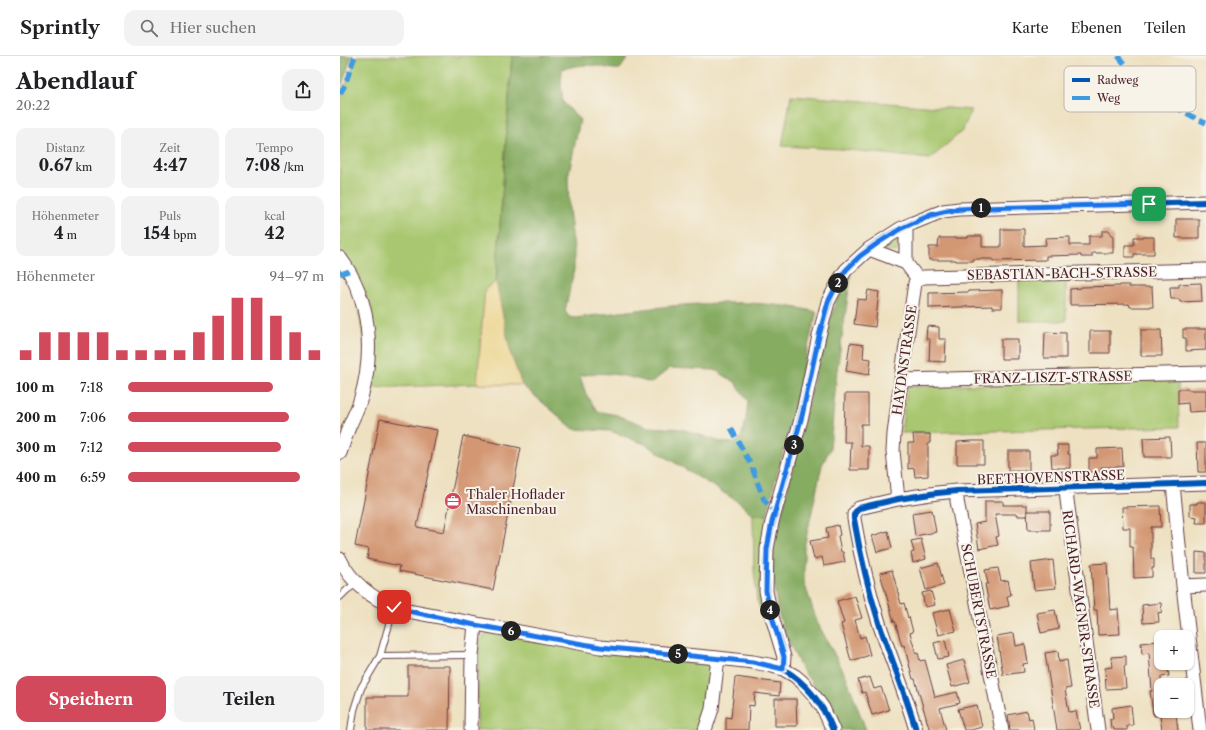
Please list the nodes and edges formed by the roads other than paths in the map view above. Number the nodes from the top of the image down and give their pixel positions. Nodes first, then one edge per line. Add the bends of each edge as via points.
1 (1206, 202) edge
2 (906, 226) junction
3 (869, 249) junction
4 (340, 258) edge
5 (906, 263) junction
6 (1206, 270) edge
7 (918, 279) junction
8 (1206, 373) edge
9 (900, 380) junction
10 (340, 453) edge
11 (1206, 483) edge
12 (1174, 484) junction
13 (1066, 487) junction
14 (957, 491) junction
15 (898, 499) junction
16 (340, 560) edge
17 (358, 583) junction
18 (1206, 585) edge
19 (1183, 586) junction
20 (340, 597) edge
21 (394, 607) junction
22 (475, 625) junction
23 (472, 655) junction
24 (380, 656) junction
25 (718, 658) junction
26 (783, 669) junction
27 (351, 730) edge
28 (471, 730) edge
29 (705, 730) edge
30 (833, 730) edge
31 (916, 730) edge
32 (1002, 730) edge
33 (1098, 730) edge
34 (1200, 730) edge

1 - 2 street via 959,209 943,212
2 - 3 street
2 - 5 street
3 - 5 street
3 - 26 street via 846,270 828,302 802,416 769,537 766,591 784,657
4 - 10 street via 349,271 363,303 369,339 367,374 360,403
5 - 7 street
6 - 7 street, SEBASTIAN-BACH-STRASSE
7 - 9 street, HAYDNSTRASSE via 915,283
8 - 9 street, FRANZ-LISZT-STRASSE
9 - 15 street, HAYDNSTRASSE via 893,451
11 - 12 street, BEETHOVENSTRASSE
12 - 13 street, BEETHOVENSTRASSE
12 - 19 street
13 - 14 street, BEETHOVENSTRASSE
13 - 33 street, RICHARD-WAGNER-STRASSE
14 - 15 street, BEETHOVENSTRASSE
14 - 32 street, SCHUBERTSTRASSE
15 - 31 street via 859,508 854,514 854,519 880,624
16 - 17 street via 349,575
17 - 20 lane
17 - 21 street via 380,601
18 - 19 street
19 - 34 street
21 - 22 street
21 - 24 lane
22 - 23 street
22 - 25 street via 600,647
23 - 24 lane
23 - 28 street
24 - 27 lane via 361,688
25 - 26 street
25 - 29 street via 712,709
26 - 30 street via 802,682 813,694

